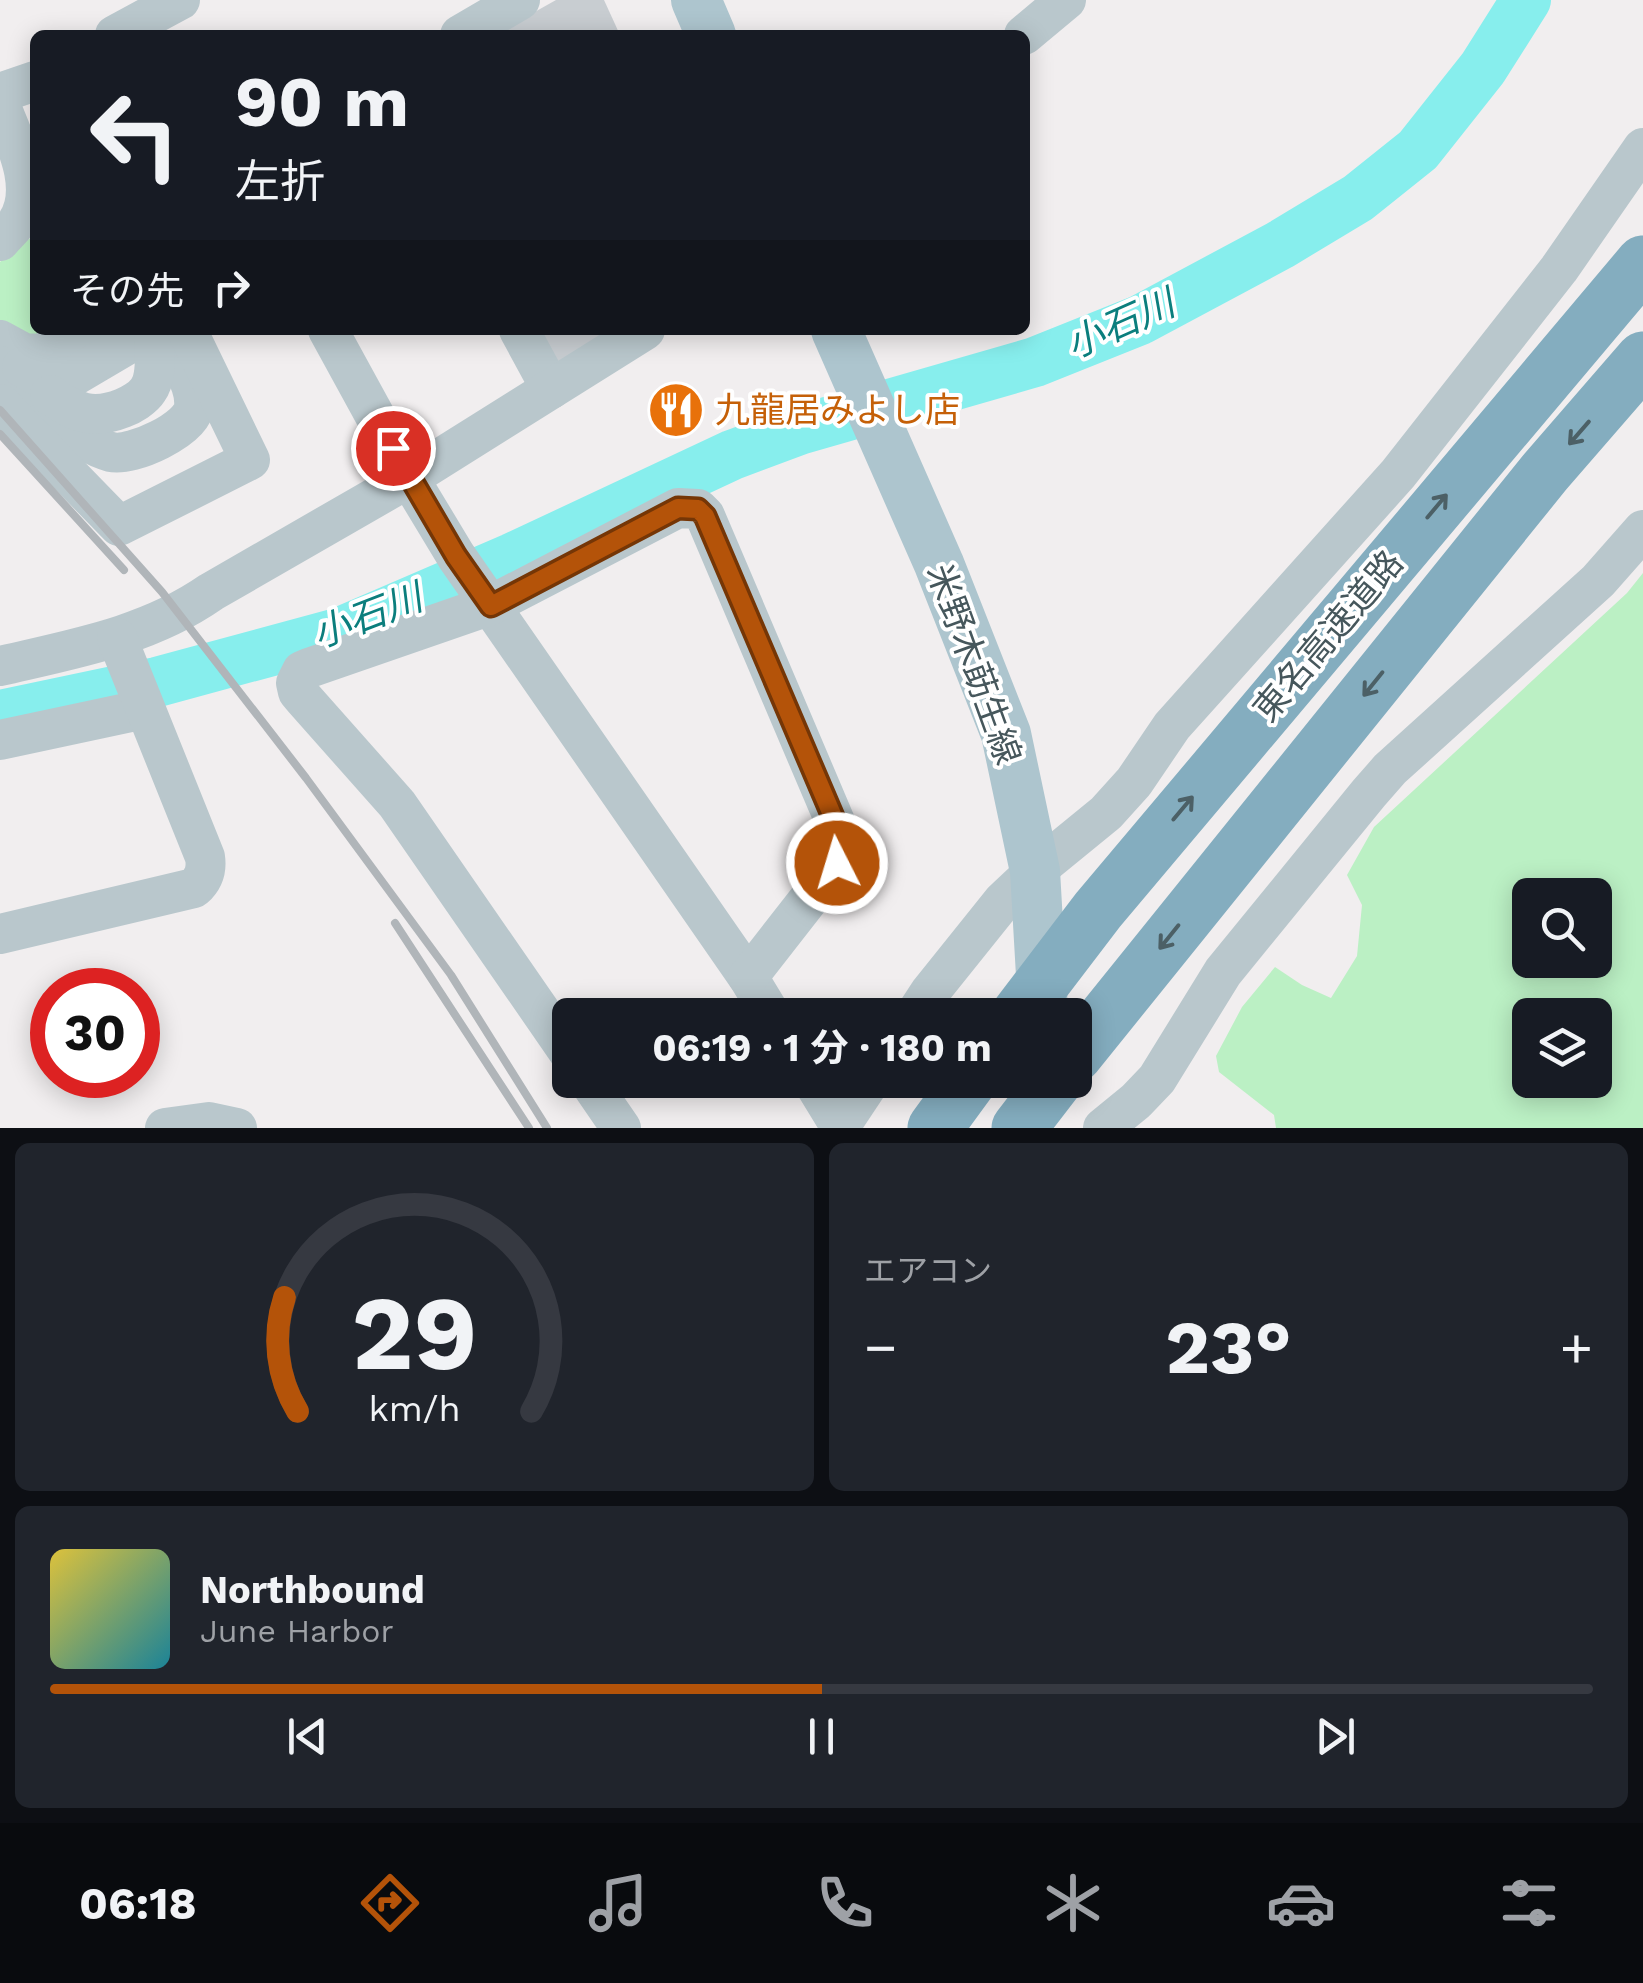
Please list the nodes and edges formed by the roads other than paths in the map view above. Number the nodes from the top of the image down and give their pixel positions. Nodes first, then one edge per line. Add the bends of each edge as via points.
1 (180, 0) edge
2 (520, 0) edge
3 (696, 0) edge
4 (1066, 0) edge
5 (123, 30) edge
6 (469, 30) edge
7 (709, 30) edge
8 (1030, 30) edge
9 (20, 93) edge
10 (1643, 148) edge
11 (0, 160) edge
12 (0, 215) edge
13 (0, 240) edge
14 (1643, 263) edge
15 (80, 335) edge
16 (149, 335) edge
17 (161, 335) edge
18 (162, 335) edge
19 (331, 335) edge
20 (522, 335) edge
21 (638, 335) edge
22 (844, 347) edge
23 (11, 359) edge
24 (1643, 359) edge
25 (550, 390) junction
26 (0, 404) edge
27 (409, 478) junction
28 (1643, 530) edge
29 (491, 606) junction
30 (120, 648) junction
31 (0, 666) edge
32 (143, 702) junction
33 (0, 740) edge
34 (1035, 871) junction
35 (0, 934) edge
36 (748, 977) junction
37 (761, 998) edge
38 (926, 998) edge
39 (1031, 998) edge
40 (1042, 998) edge
41 (552, 1028) edge
42 (1092, 1033) edge
43 (600, 1098) edge
44 (823, 1098) edge
45 (859, 1098) edge
46 (957, 1098) edge
47 (1042, 1098) edge
48 (1048, 1098) edge
49 (840, 1127) edge
50 (165, 1128) edge
51 (237, 1128) edge
52 (621, 1128) edge
53 (935, 1128) edge
54 (1019, 1128) edge
55 (1050, 1128) edge
56 (1104, 1128) edge

1 - 5 street
2 - 6 street
3 - 7 main road
4 - 8 street
9 - 13 street via 26,202
10 - 34 street via 1559,269 1398,474 1172,726 1106,813
11 - 12 street via 10,192
39 -> 14 highway, 東名高速道路
15 - 23 street
16 - 23 street via 74,376 41,378
17 - 23 street via 182,385 182,406 168,424 115,446 65,417
18 - 26 street via 250,460 119,526
19 - 27 street
20 - 25 street
21 - 25 street
22 - 34 main road, 米野木莇生線 via 1006,734
24 -> 42 highway, 東名高速道路
25 - 27 street
27 - 29 street
27 - 30 street
28 - 56 street via 1598,581 1369,792 1224,972 1157,1079
29 - 36 street
29 - 36 street via 678,508 705,516 842,838 837,863
29 - 41 street via 309,668 296,683 397,804
30 - 31 street
30 - 32 street
32 - 33 street
32 - 35 street via 205,857 200,883
34 - 38 street
34 - 40 main road, 米野木莇生線
36 - 37 street
43 - 52 street
44 - 49 street
45 - 49 street
46 - 53 highway
47 - 54 highway
48 - 55 main road
50 - 51 street via 209,1122

